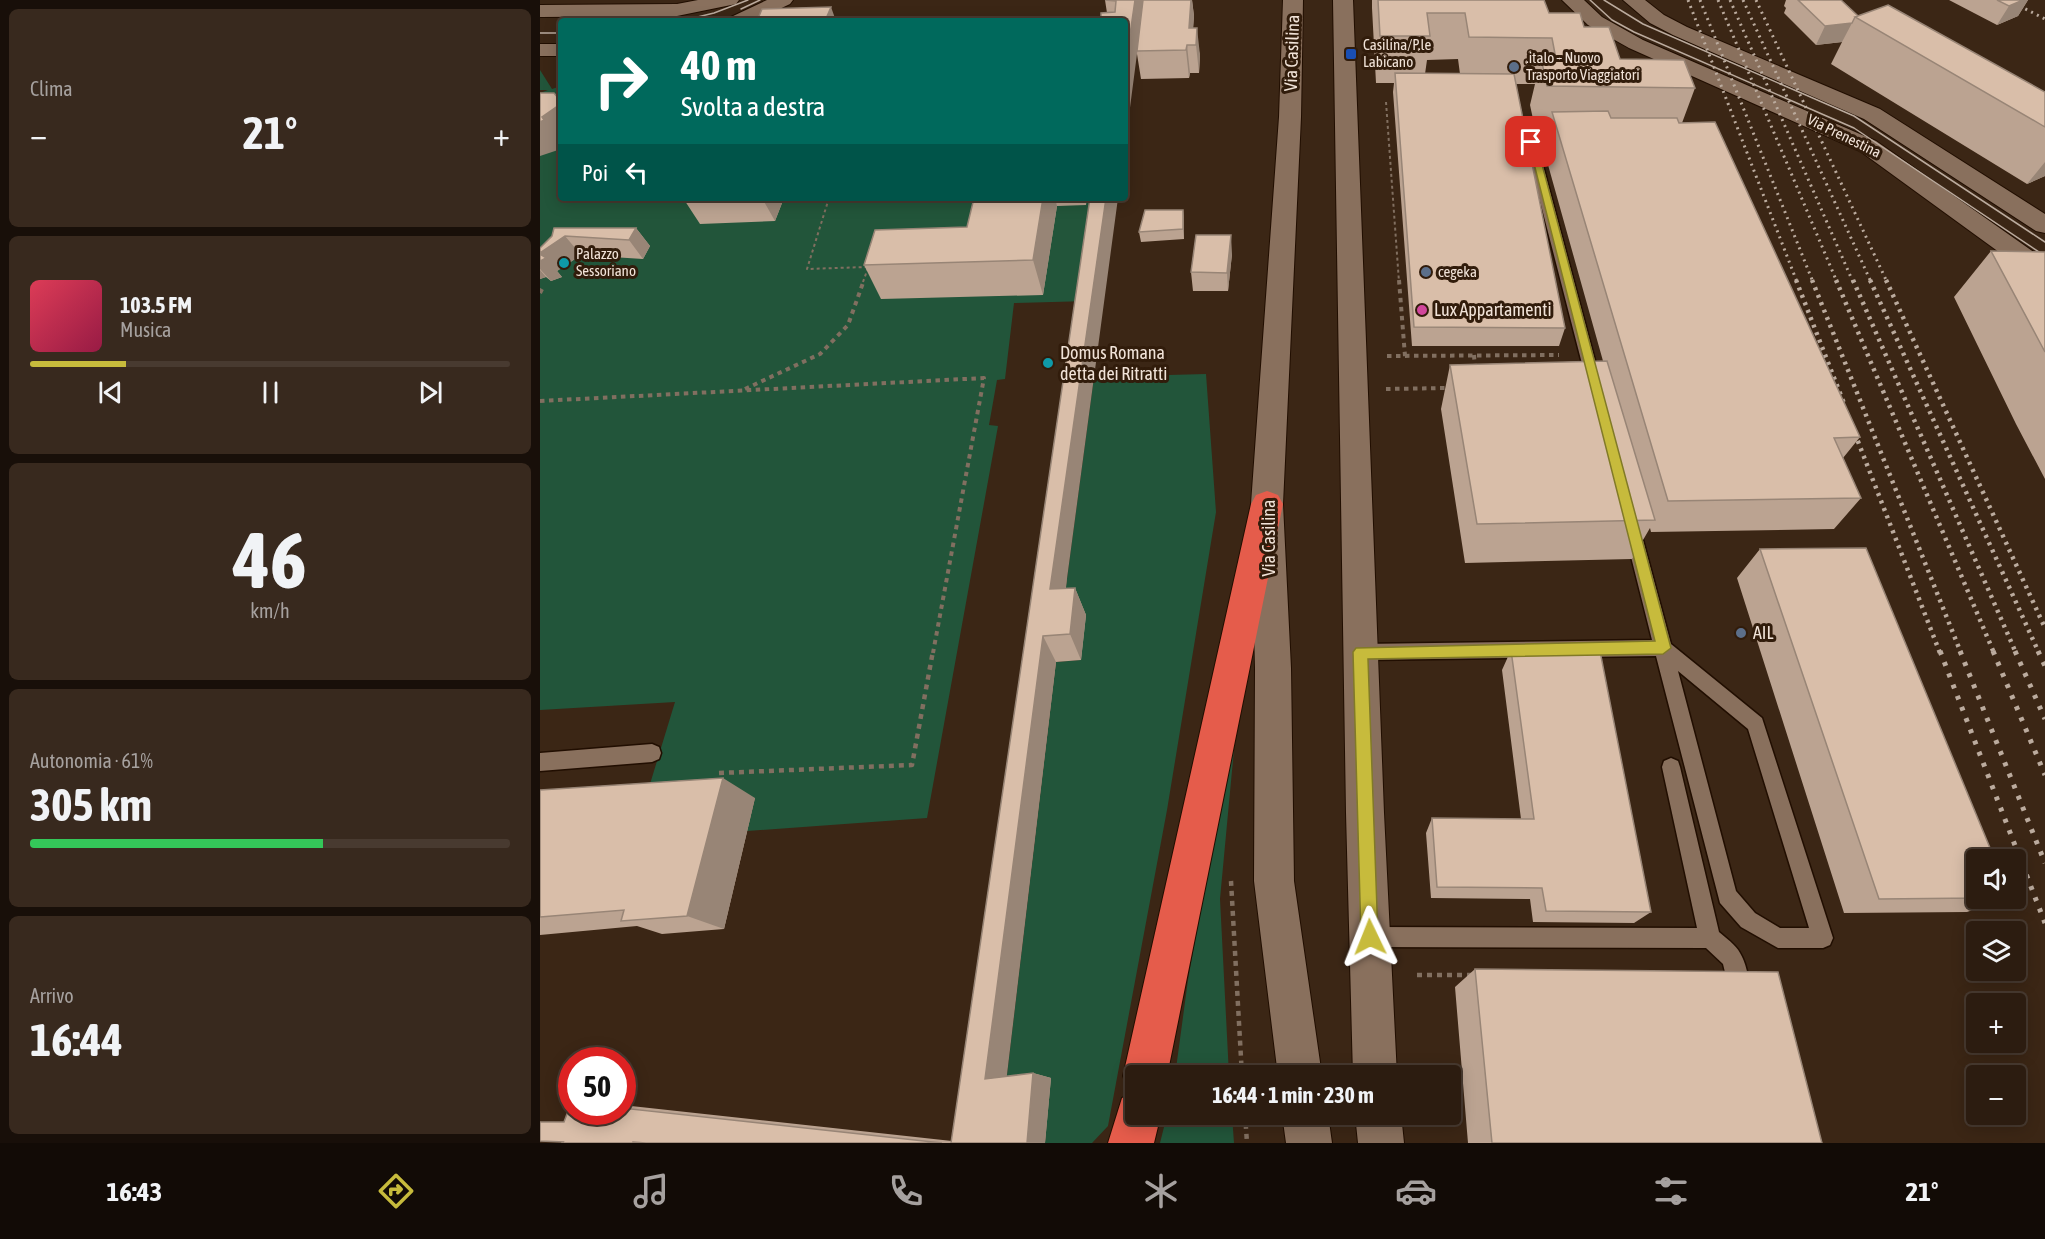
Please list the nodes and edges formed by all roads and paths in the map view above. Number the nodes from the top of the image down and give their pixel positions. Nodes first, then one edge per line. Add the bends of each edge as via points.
1 (729, 0) edge
2 (1293, 0) edge
3 (1343, 0) edge
4 (1572, 0) edge
5 (1635, 2) edge
6 (777, 4) edge
7 (540, 11) edge
8 (745, 18) edge
9 (540, 50) edge
10 (558, 50) edge
11 (1386, 102) dead end
12 (1531, 142) dead end
13 (828, 201) edge
14 (2045, 225) edge
15 (873, 262) edge
16 (866, 267) junction
17 (2045, 273) edge
18 (1474, 355) junction
19 (1380, 356) dead end
20 (1405, 356) junction
21 (1592, 374) junction
22 (1476, 377) edge
23 (1454, 388) edge
24 (1382, 389) dead end
25 (741, 390) junction
26 (1598, 397) edge
27 (540, 401) edge
28 (1268, 504) junction
29 (1628, 511) edge
30 (1663, 648) junction
31 (1361, 652) junction
32 (652, 753) dead end
33 (540, 762) edge
34 (1671, 767) dead end
35 (719, 773) dead end
36 (1231, 881) dead end
37 (1370, 937) junction
38 (1710, 938) junction
39 (1417, 975) dead end
40 (1477, 975) edge
41 (1746, 1016) edge
42 (1147, 1065) edge
43 (1241, 1065) edge
44 (1299, 1065) edge
45 (1375, 1065) edge
46 (1135, 1125) edge
47 (1245, 1125) edge
48 (1307, 1125) edge
49 (1379, 1125) edge
50 (1131, 1143) edge
51 (1246, 1143) edge
52 (1309, 1143) edge
53 (1381, 1143) edge

1 - 7 main road via 688,9
2 - 28 main road, Via Casilina
3 - 31 main road
4 - 17 main road, Via Prenestina via 1595,21 1621,36 1868,146
5 - 14 main road, Via Prenestina via 1680,31 1872,114
6 - 8 main road
9 - 10 main road
11 - 20 path
12 - 21 lane
13 - 16 path via 807,269
15 - 16 path
16 - 25 path via 848,325 820,354
18 - 20 path
18 - 21 path via 1558,354
18 - 22 path
19 - 20 path
21 - 26 lane
23 - 24 path
25 - 27 path
25 - 35 path via 984,378 912,765
28 - 42 highway
28 - 44 main road, Via Casilina via 1274,881
29 - 30 lane
30 - 30 lane via 1727,896 1748,920 1778,938 1823,938 1756,724
30 - 31 lane
31 - 37 main road
32 - 33 lane
34 - 38 lane
36 - 43 path
37 - 38 lane
37 - 45 main road
38 - 41 lane via 1732,958
39 - 40 path
46 - 50 highway
47 - 51 path
48 - 52 main road
49 - 53 main road

